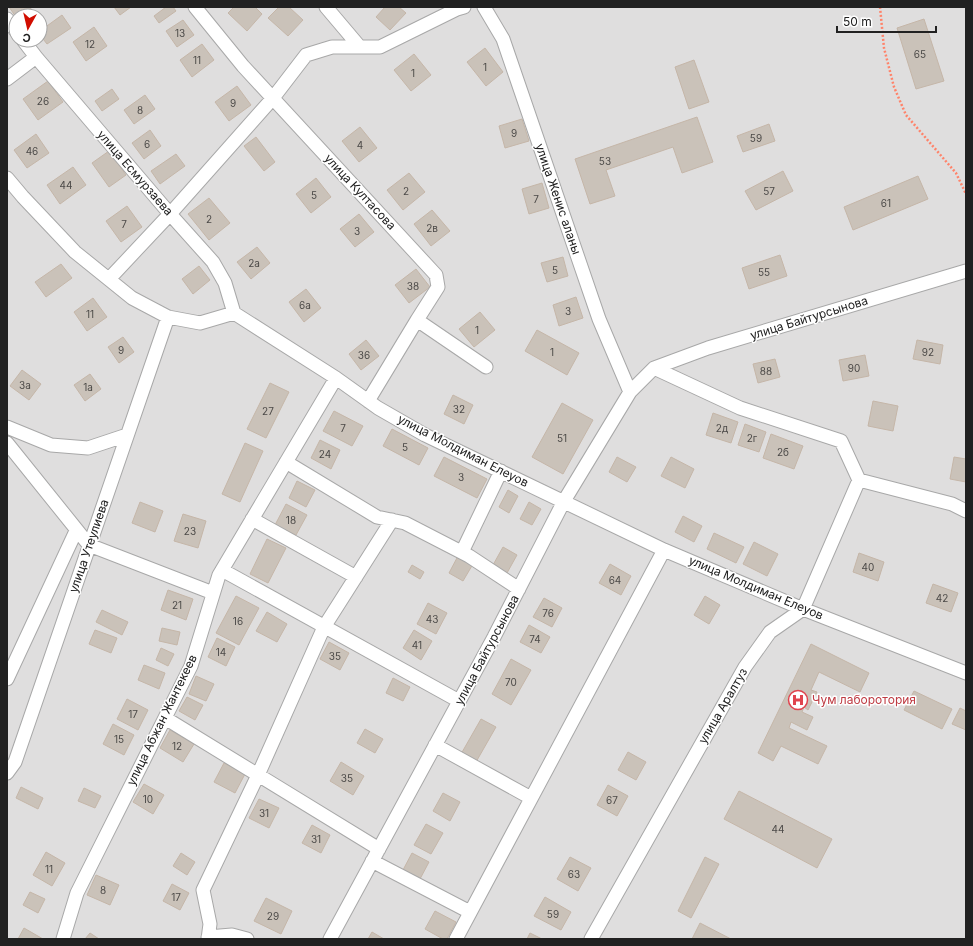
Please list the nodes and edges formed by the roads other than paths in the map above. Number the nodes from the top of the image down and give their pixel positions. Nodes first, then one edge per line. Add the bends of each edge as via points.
1 (194, 7) edge
2 (326, 7) edge
3 (484, 7) edge
4 (459, 8) edge
5 (359, 46) junction
6 (29, 48) edge
7 (36, 57) junction
8 (7, 80) edge
9 (273, 98) junction
10 (7, 178) edge
11 (170, 214) junction
12 (963, 270) edge
13 (109, 279) junction
14 (234, 313) junction
15 (168, 317) junction
16 (416, 320) junction
17 (486, 367) dead end
18 (654, 368) junction
19 (336, 378) junction
20 (630, 392) junction
21 (368, 401) junction
22 (7, 427) edge
23 (127, 435) junction
24 (7, 443) edge
25 (286, 462) junction
26 (501, 471) junction
27 (859, 480) junction
28 (564, 501) junction
29 (966, 511) edge
30 (252, 519) junction
31 (392, 520) junction
32 (76, 531) junction
33 (89, 545) junction
34 (664, 550) junction
35 (462, 552) junction
36 (222, 570) junction
37 (356, 577) junction
38 (519, 589) junction
39 (213, 593) junction
40 (804, 609) junction
41 (324, 626) junction
42 (966, 673) edge
43 (7, 679) edge
44 (459, 701) junction
45 (165, 718) junction
46 (435, 746) junction
47 (7, 773) edge
48 (258, 775) junction
49 (531, 798) junction
50 (379, 849) junction
51 (372, 861) junction
52 (470, 912) junction
53 (208, 938) edge
54 (63, 939) edge
55 (247, 939) edge
56 (330, 939) edge
57 (456, 939) edge
58 (591, 939) edge

1 - 9 street, улица Култасова
2 - 5 street
3 - 20 street, улица Женис аланы via 503,39 599,319
4 - 5 street via 380,47
5 - 9 street via 332,47 306,55
6 - 7 street, улица Есмурзаева
7 - 8 street
7 - 11 street, улица Есмурзаева
9 - 11 street
9 - 16 street, улица Култасова via 436,275 438,287
10 - 13 street via 75,252
11 - 13 street
11 - 14 street, улица Есмурзаева via 213,262 225,283
12 - 18 street, улица Байтурсынова via 708,348
13 - 15 street via 132,298
14 - 15 street via 200,323
14 - 19 street, улица Молдиман Елеуов
15 - 23 street, улица Утеулиева
16 - 17 street
16 - 21 street, улица Култасова
18 - 20 street, улица Байтурсынова
18 - 27 street via 740,408 841,441
19 - 21 street, улица Молдиман Елеуов
19 - 25 street, улица Абжан Жантекеев
20 - 28 street, улица Байтурсынова
21 - 26 street, улица Молдиман Елеуов via 426,435
22 - 23 street via 51,445 88,448
23 - 33 street, улица Утеулиева
24 - 32 street
25 - 30 street, улица Абжан Жантекеев
25 - 31 street via 377,516
26 - 28 street, улица Молдиман Елеуов
26 - 35 street
27 - 29 street via 952,504
27 - 40 street
28 - 34 street, улица Молдиман Елеуов
28 - 38 street, улица Байтурсынова
30 - 36 street, улица Абжан Жантекеев
30 - 37 street
31 - 35 street via 405,523
31 - 37 street
32 - 33 street
32 - 43 street
33 - 39 street
33 - 47 street, улица Утеулиева via 15,762
34 - 40 street, улица Молдиман Елеуов
34 - 49 street
35 - 38 street
36 - 39 street, улица Абжан Жантекеев
36 - 41 street
37 - 41 street
38 - 44 street, улица Байтурсынова
39 - 45 street, улица Абжан Жантекеев via 191,666
40 - 42 street, улица Молдиман Елеуов
40 - 58 street, улица Аралтуз via 770,632 745,667
41 - 44 street
41 - 48 street
44 - 46 street, улица Байтурсынова
45 - 48 street
45 - 54 street, улица Абжан Жантекеев via 77,893
46 - 49 street
46 - 50 street, улица Байтурсынова
48 - 50 street
48 - 53 street via 203,890 210,924
49 - 52 street
50 - 51 street, улица Байтурсынова
51 - 52 street
51 - 56 street, улица Байтурсынова
52 - 57 street
53 - 55 street via 232,935

